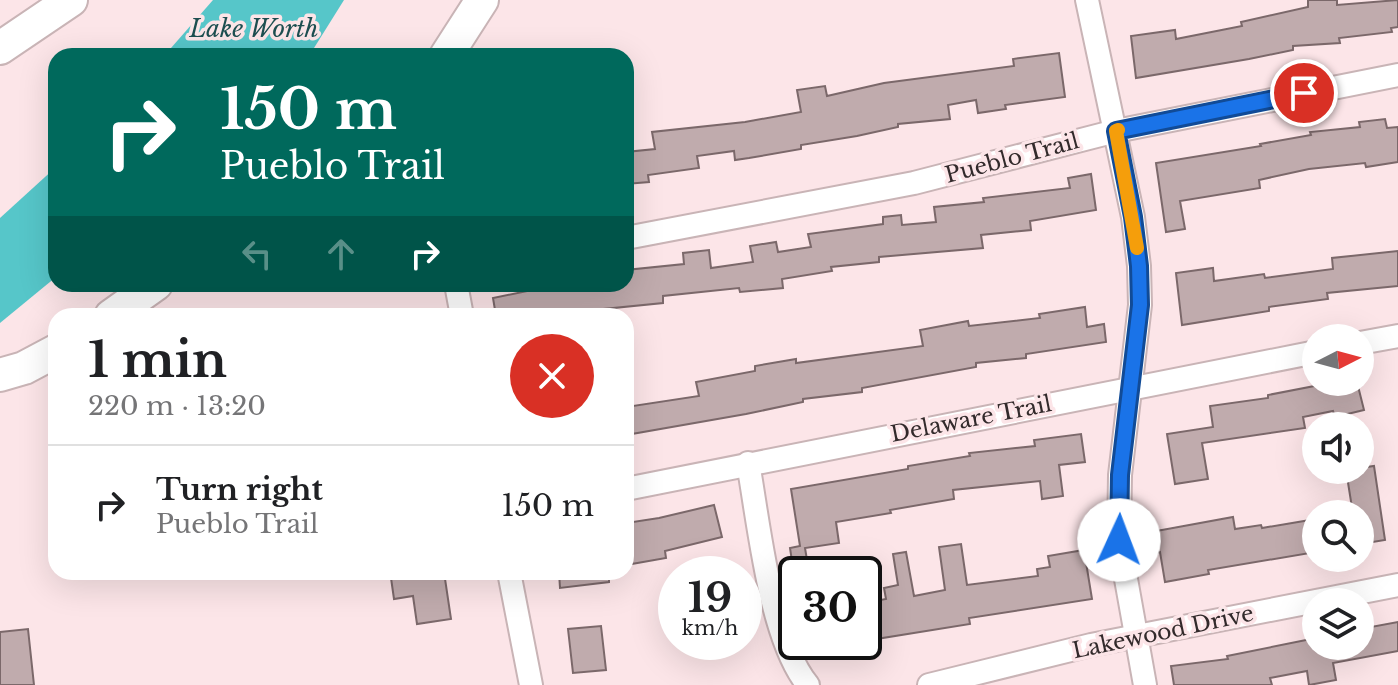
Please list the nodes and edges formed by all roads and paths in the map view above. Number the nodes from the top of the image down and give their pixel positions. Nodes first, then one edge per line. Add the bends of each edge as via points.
1 (71, 0) edge
2 (482, 0) edge
3 (1087, 0) edge
4 (0, 48) edge
5 (451, 48) edge
6 (1398, 75) edge
7 (1116, 131) junction
8 (634, 236) edge
9 (145, 292) edge
10 (122, 308) edge
11 (1398, 336) edge
12 (1374, 340) edge
13 (48, 355) edge
14 (1302, 355) edge
15 (0, 375) edge
16 (1129, 388) junction
17 (748, 463) junction
18 (634, 487) edge
19 (511, 580) edge
20 (1398, 585) edge
21 (1137, 637) junction
22 (531, 685) edge
23 (808, 685) edge
24 (929, 685) edge
25 (1145, 685) edge

1 - 4 street
2 - 5 street
3 - 7 street
6 - 7 street, Pueblo Trail
7 - 8 street, Pueblo Trail via 914,183
7 - 16 street via 1139,266 1140,305
9 - 10 street
11 - 12 street
13 - 15 street
14 - 16 street, Delaware Trail
16 - 17 street, Delaware Trail
16 - 21 street via 1119,540
17 - 18 street, Delaware Trail
17 - 23 street via 778,626
19 - 22 street
20 - 21 street, Lakewood Drive
21 - 24 street, Lakewood Drive
21 - 25 street

